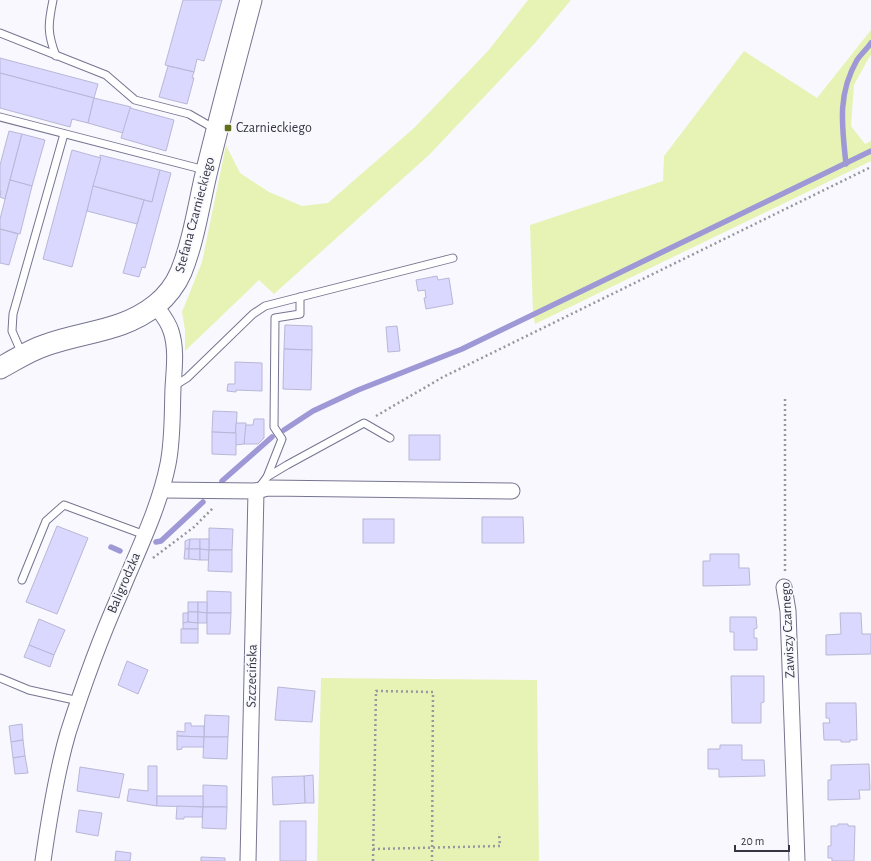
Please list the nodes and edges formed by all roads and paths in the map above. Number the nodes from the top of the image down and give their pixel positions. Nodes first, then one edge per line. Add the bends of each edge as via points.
1 (54, 0) edge
2 (251, 0) edge
3 (0, 33) edge
4 (56, 56) junction
5 (0, 117) edge
6 (217, 130) junction
7 (64, 134) junction
8 (871, 167) edge
9 (207, 170) junction
10 (453, 258) dead end
11 (300, 297) junction
12 (155, 306) junction
13 (23, 356) junction
14 (0, 368) edge
15 (173, 387) junction
16 (785, 399) dead end
17 (364, 423) junction
18 (390, 438) dead end
19 (267, 477) junction
20 (162, 490) junction
21 (224, 490) junction
22 (256, 491) junction
23 (512, 491) dead end
24 (145, 535) junction
25 (135, 559) junction
26 (22, 580) dead end
27 (784, 587) joint
28 (0, 678) edge
29 (79, 701) junction
30 (499, 833) dead end
31 (432, 848) junction
32 (373, 849) junction
33 (43, 861) edge
34 (248, 861) edge
35 (373, 861) edge
36 (432, 861) edge
37 (797, 861) edge

1 - 4 lane via 49,18 49,39
2 - 6 street, Stefana Czarnieckiego
3 - 4 lane
4 - 6 lane via 106,75 135,100 189,114
5 - 7 lane
6 - 9 street, Stefana Czarnieckiego
7 - 9 lane
7 - 13 lane via 13,314 12,331
8 - 17 path via 443,377
9 - 12 street, Stefana Czarnieckiego via 181,273
10 - 11 lane
11 - 15 lane via 265,306 253,314 187,378
11 - 19 lane via 300,314 275,318 274,427 282,439
12 - 13 street, Stefana Czarnieckiego via 131,321 45,345
12 - 15 street, Baligrodzka via 171,331 174,350
13 - 14 street, Stefana Czarnieckiego
15 - 20 street, Baligrodzka via 172,428
16 - 27 path, Zawiszy Czarnego
17 - 18 lane
17 - 19 lane
19 - 22 lane
20 - 21 street
20 - 24 street, Baligrodzka
21 - 22 street
21 - 25 path via 221,501 161,553 154,558
22 - 23 street via 268,488
22 - 34 street, Szczecińska
24 - 25 street, Baligrodzka
24 - 26 lane via 64,505 46,521
25 - 29 street, Baligrodzka via 109,619
27 - 37 street, Zawiszy Czarnego via 788,611
28 - 29 lane via 29,690
29 - 33 street, Baligrodzka via 56,787
30 - 31 path via 500,846
31 - 32 path
31 - 32 path via 433,692 376,691
31 - 36 path
32 - 35 path

